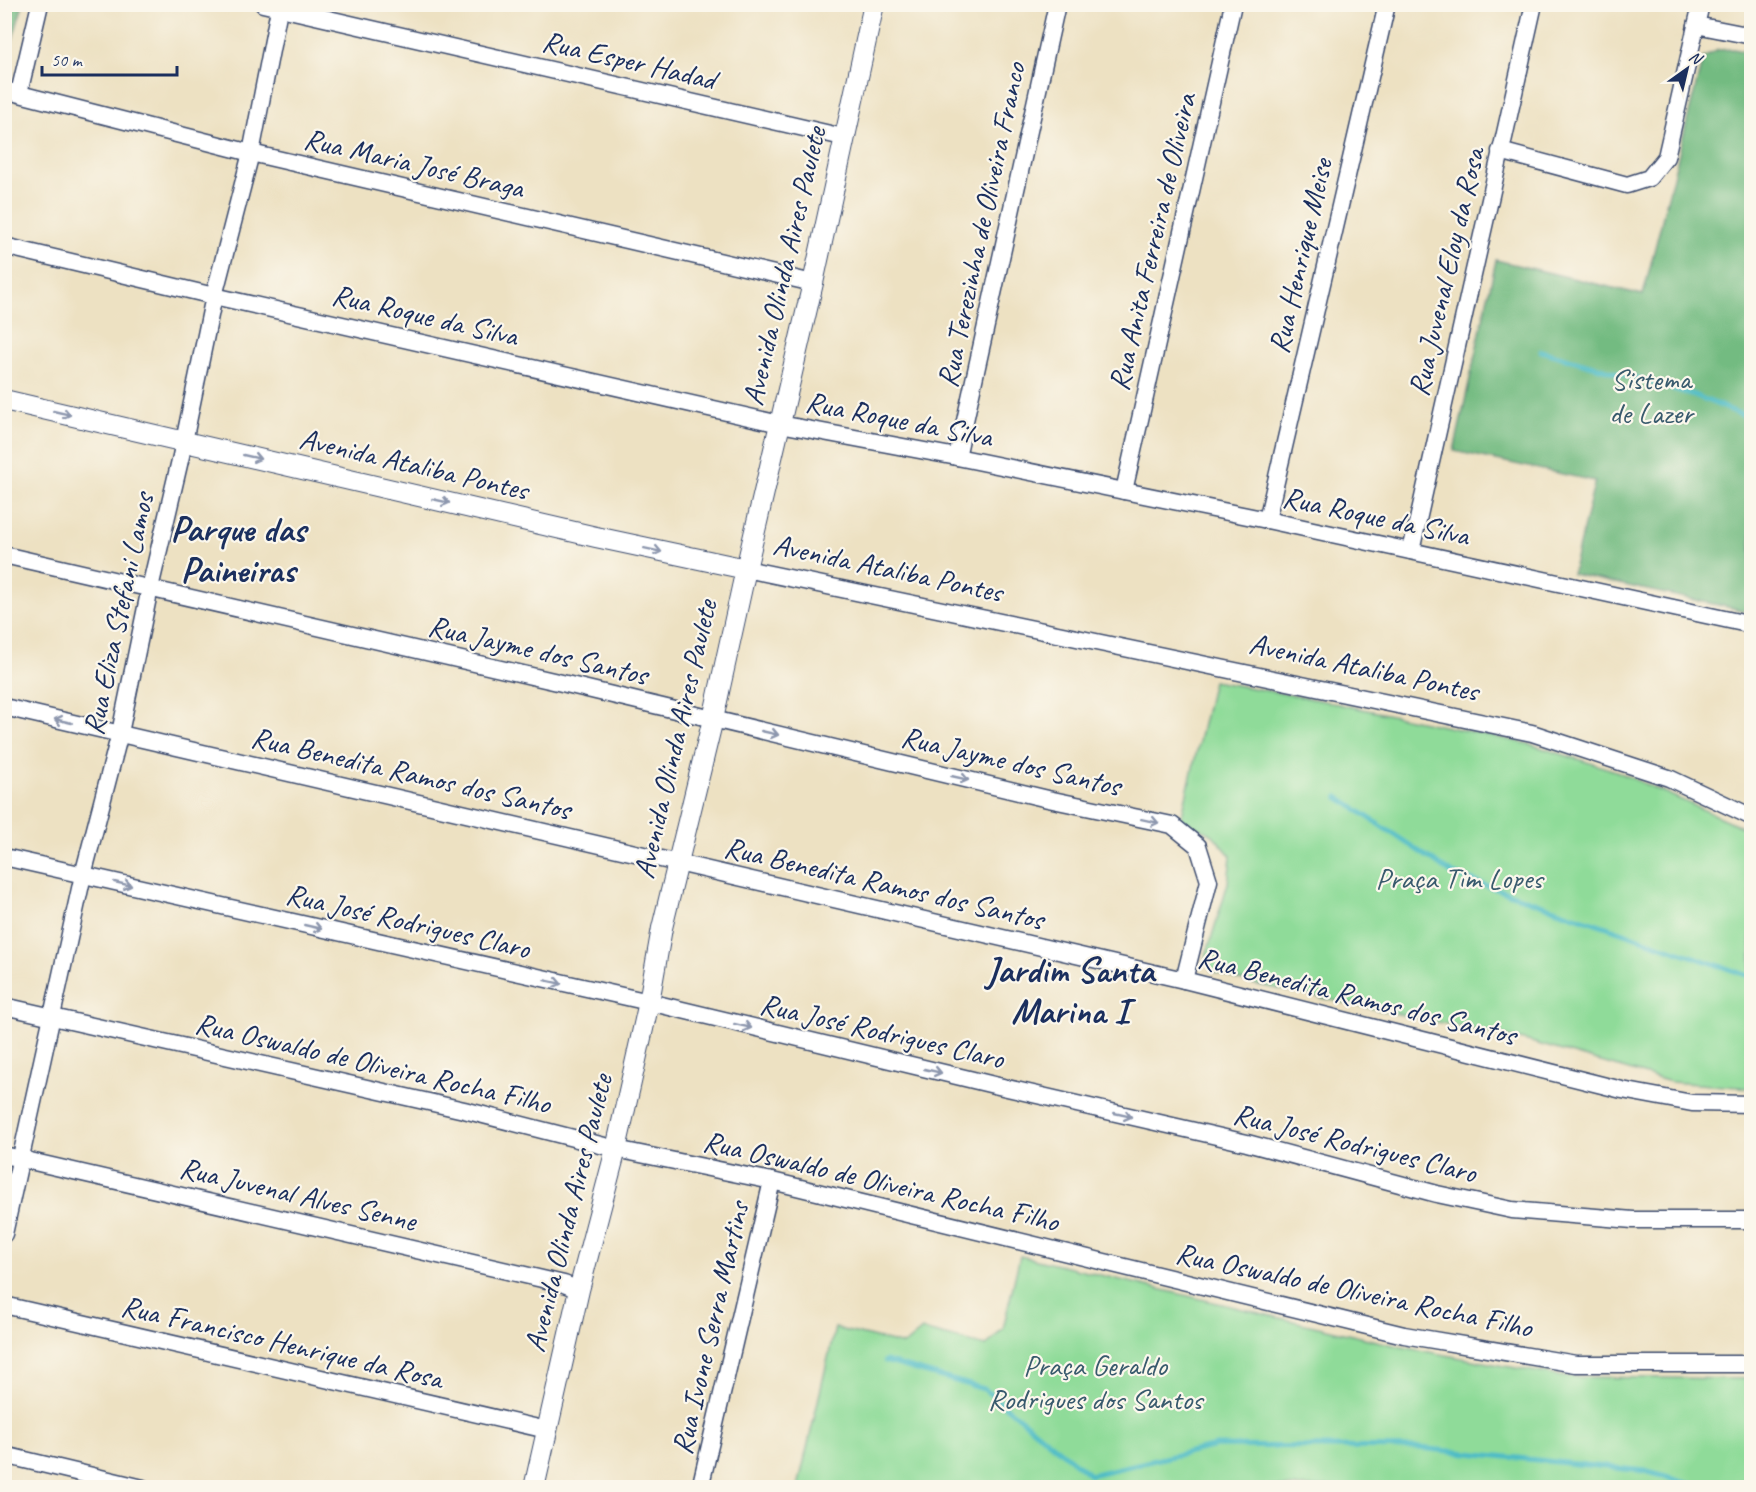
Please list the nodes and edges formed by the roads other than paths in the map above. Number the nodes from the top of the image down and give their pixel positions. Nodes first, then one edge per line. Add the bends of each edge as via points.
1 (40, 4) edge
2 (262, 4) edge
3 (874, 4) edge
4 (1057, 4) edge
5 (1233, 4) edge
6 (1387, 4) edge
7 (1534, 4) edge
8 (1701, 4) edge
9 (280, 6) edge
10 (1696, 25) junction
11 (1752, 36) edge
12 (12, 91) edge
13 (843, 137) junction
14 (1500, 151) junction
15 (251, 153) junction
16 (4, 246) edge
17 (813, 283) junction
18 (214, 296) junction
19 (4, 400) edge
20 (780, 424) junction
21 (184, 441) junction
22 (957, 457) junction
23 (1124, 491) junction
24 (1267, 520) junction
25 (1411, 551) junction
26 (4, 555) edge
27 (746, 570) junction
28 (150, 588) junction
29 (1752, 625) edge
30 (4, 707) edge
31 (713, 719) junction
32 (120, 733) junction
33 (1752, 817) edge
34 (4, 857) edge
35 (677, 864) junction
36 (83, 875) junction
37 (1184, 980) junction
38 (649, 1002) junction
39 (4, 1006) edge
40 (52, 1017) junction
41 (1752, 1104) edge
42 (616, 1149) junction
43 (4, 1155) edge
44 (22, 1159) junction
45 (772, 1181) junction
46 (1752, 1220) edge
47 (4, 1234) edge
48 (579, 1290) junction
49 (4, 1305) edge
50 (1752, 1364) edge
51 (546, 1430) junction
52 (4, 1455) edge
53 (143, 1488) edge
54 (534, 1488) edge
55 (700, 1488) edge

1 - 12 street
2 - 9 street, Rua Esper Hadad
3 - 13 street, Avenida Olinda Aires Paulete
4 - 22 street, Rua Terezinha de Oliveira Franco
5 - 23 street, Rua Anita Ferreira de Oliveira
6 - 24 street, Rua Henrique Meise
7 - 14 street, Rua Juvenal Eloy da Rosa
8 - 10 street
9 - 13 street, Rua Esper Hadad
9 - 15 street, Rua Eliza Stefani Lamos
10 - 11 street
10 - 14 street via 1666,157 1649,178 1627,184
12 - 15 street, Rua Maria José Braga
13 - 17 street, Avenida Olinda Aires Paulete
14 - 25 street, Rua Juvenal Eloy da Rosa
15 - 17 street, Rua Maria José Braga
15 - 18 street, Rua Eliza Stefani Lamos
16 - 18 street, Rua Roque da Silva
17 - 20 street, Avenida Olinda Aires Paulete
18 - 20 street, Rua Roque da Silva
18 - 21 street, Rua Eliza Stefani Lamos
19 -> 21 street, Avenida Ataliba Pontes
20 - 22 street, Rua Roque da Silva
20 - 27 street, Avenida Olinda Aires Paulete
21 -> 27 street, Avenida Ataliba Pontes
21 - 28 street, Rua Eliza Stefani Lamos
22 - 23 street, Rua Roque da Silva
23 - 24 street, Rua Roque da Silva
24 - 25 street, Rua Roque da Silva
25 - 29 street, Rua Roque da Silva
26 - 28 street, Rua Jayme dos Santos
27 - 31 street, Avenida Olinda Aires Paulete
27 - 33 street, Avenida Ataliba Pontes via 1532,733 1669,778
28 - 31 street, Rua Jayme dos Santos
28 - 32 street, Rua Eliza Stefani Lamos
32 -> 30 street, Rua Benedita Ramos dos Santos
31 - 35 street, Avenida Olinda Aires Paulete
31 -> 37 street, Rua Jayme dos Santos via 1172,825 1198,846 1209,881
32 - 35 street, Rua Benedita Ramos dos Santos
32 - 36 street, Rua Eliza Stefani Lamos
34 - 36 street, Rua José Rodrigues Claro
35 - 37 street, Rua Benedita Ramos dos Santos
35 - 38 street, Avenida Olinda Aires Paulete
36 -> 38 street, Rua José Rodrigues Claro
36 - 40 street, Rua Eliza Stefani Lamos
37 - 41 street, Rua Benedita Ramos dos Santos via 1622,1090 1692,1103
38 - 42 street, Avenida Olinda Aires Paulete
38 -> 46 street, Rua José Rodrigues Claro via 1247,1143 1512,1210 1633,1220
39 - 40 street, Rua Oswaldo de Oliveira Rocha Filho
40 - 42 street, Rua Oswaldo de Oliveira Rocha Filho via 464,1110
40 - 44 street, Rua Eliza Stefani Lamos
42 - 45 street, Rua Oswaldo de Oliveira Rocha Filho
42 - 48 street, Avenida Olinda Aires Paulete
43 - 44 street, Rua Juvenal Alves Senne
44 - 47 street, Rua Eliza Stefani Lamos
44 - 48 street, Rua Juvenal Alves Senne
45 - 50 street, Rua Oswaldo de Oliveira Rocha Filho via 1404,1335 1576,1364
45 - 55 street, Rua Ivone Serra Martins
48 - 51 street, Avenida Olinda Aires Paulete
49 - 51 street, Rua Francisco Henrique da Rosa
51 - 54 street, Avenida Olinda Aires Paulete
52 - 53 street

